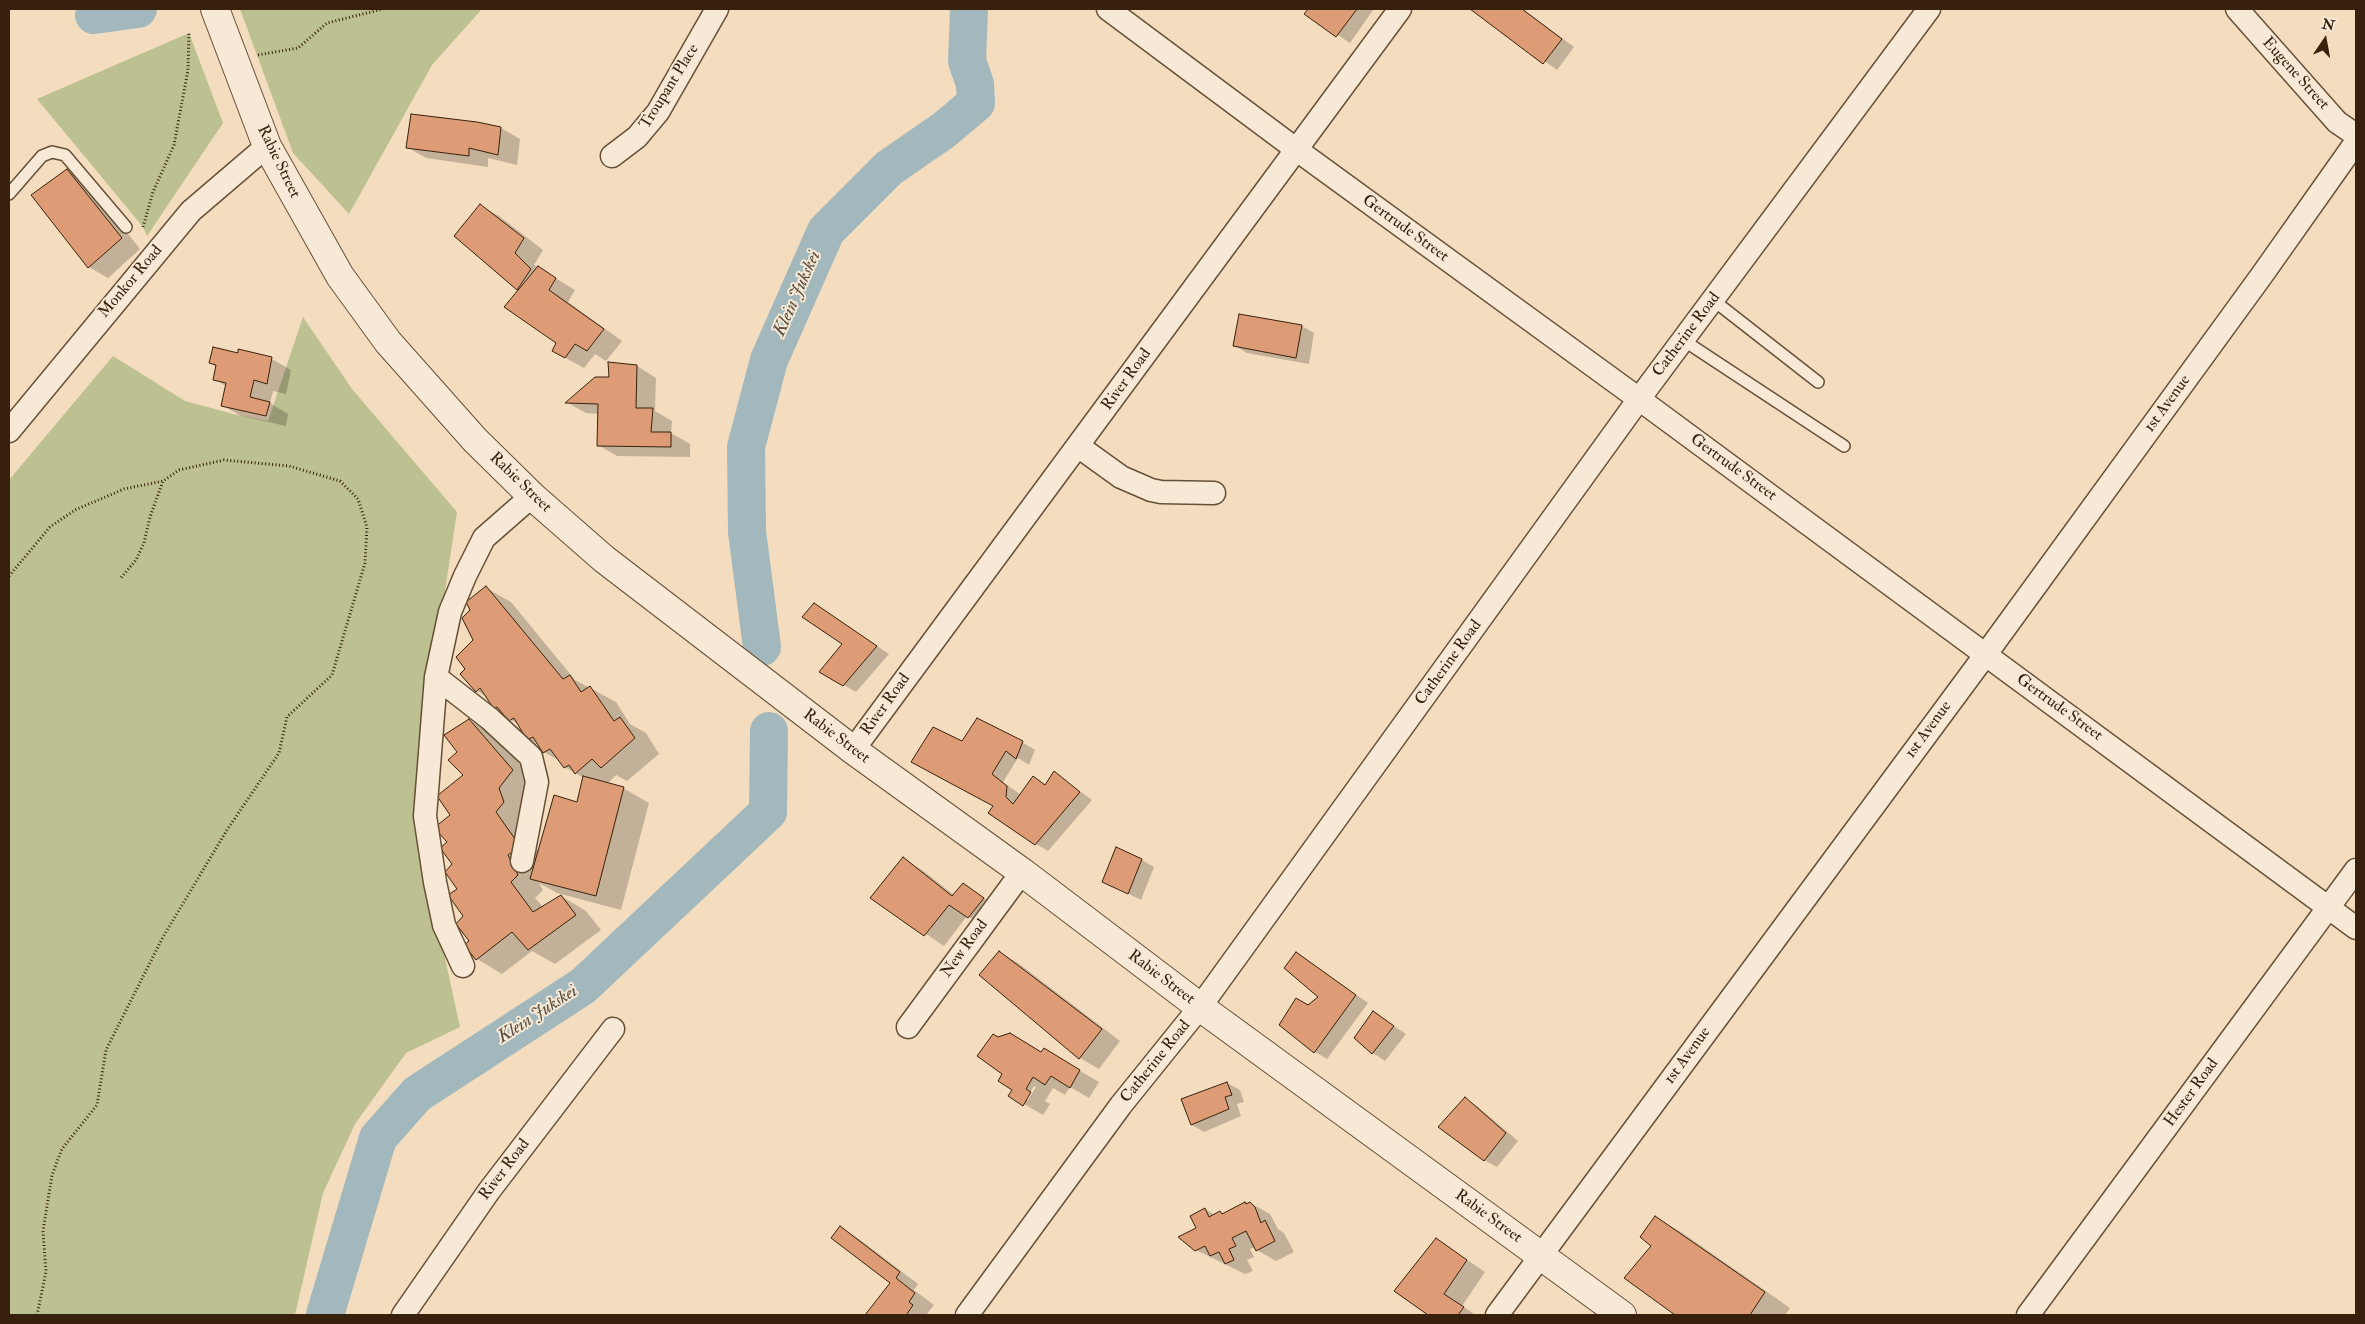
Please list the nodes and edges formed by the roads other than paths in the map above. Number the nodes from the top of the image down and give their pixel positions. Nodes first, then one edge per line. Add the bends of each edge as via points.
1 (215, 9) edge
2 (717, 9) edge
3 (1108, 9) edge
4 (1400, 9) edge
5 (1929, 9) edge
6 (2237, 9) edge
7 (2356, 135) edge
8 (2356, 142) edge
9 (267, 146) junction
10 (1297, 150) junction
11 (612, 156) dead end
12 (9, 194) edge
13 (126, 227) dead end
14 (1713, 300) junction
15 (1683, 340) junction
16 (1818, 382) dead end
17 (1639, 399) junction
18 (9, 431) edge
19 (1078, 446) junction
20 (1844, 446) dead end
21 (1214, 493) dead end
22 (532, 496) junction
23 (1986, 654) junction
24 (436, 677) junction
25 (853, 750) junction
26 (522, 861) dead end
27 (2356, 870) edge
28 (1022, 872) junction
29 (2329, 908) junction
30 (2356, 928) edge
31 (462, 966) dead end
32 (1200, 1007) junction
33 (908, 1027) dead end
34 (612, 1029) dead end
35 (1541, 1256) junction
36 (403, 1315) edge
37 (968, 1315) edge
38 (1496, 1315) edge
39 (1622, 1315) edge
40 (2028, 1315) edge

1 - 9 street, Rabie Street
2 - 11 street, Troupant Place via 658,112 637,137
3 - 10 street, Gertrude Street
4 - 10 street, River Road
5 - 14 street, Catherine Road
6 - 7 street, Eugene Street via 2337,122
8 - 23 street, 1st Avenue
9 - 18 street, Monkor Road via 191,211
9 - 22 street, Rabie Street via 340,276 388,342 475,440
10 - 17 street, Gertrude Street
10 - 19 street, River Road
12 - 13 lane via 42,156 52,152 65,155
14 - 15 street, Catherine Road
14 - 16 lane
15 - 17 street, Catherine Road
15 - 20 lane
17 - 23 street, Gertrude Street
17 - 32 street, Catherine Road
19 - 21 street via 1122,477 1151,490
19 - 25 street, River Road
22 - 24 street via 484,538 450,612
22 - 25 street, Rabie Street via 604,559
23 - 29 street, Gertrude Street
23 - 35 street, 1st Avenue
24 - 26 street via 490,719 531,758 536,782
24 - 31 street via 425,816 444,925
25 - 28 street, Rabie Street
27 - 29 street, Hester Road
28 - 32 street, Rabie Street
28 - 33 street, New Road
29 - 30 street, Gertrude Street
29 - 40 street, Hester Road
32 - 35 street, Rabie Street
32 - 37 street, Catherine Road via 1121,1105
34 - 36 street, River Road via 489,1191
35 - 38 street, 1st Avenue
35 - 39 street, Rabie Street

